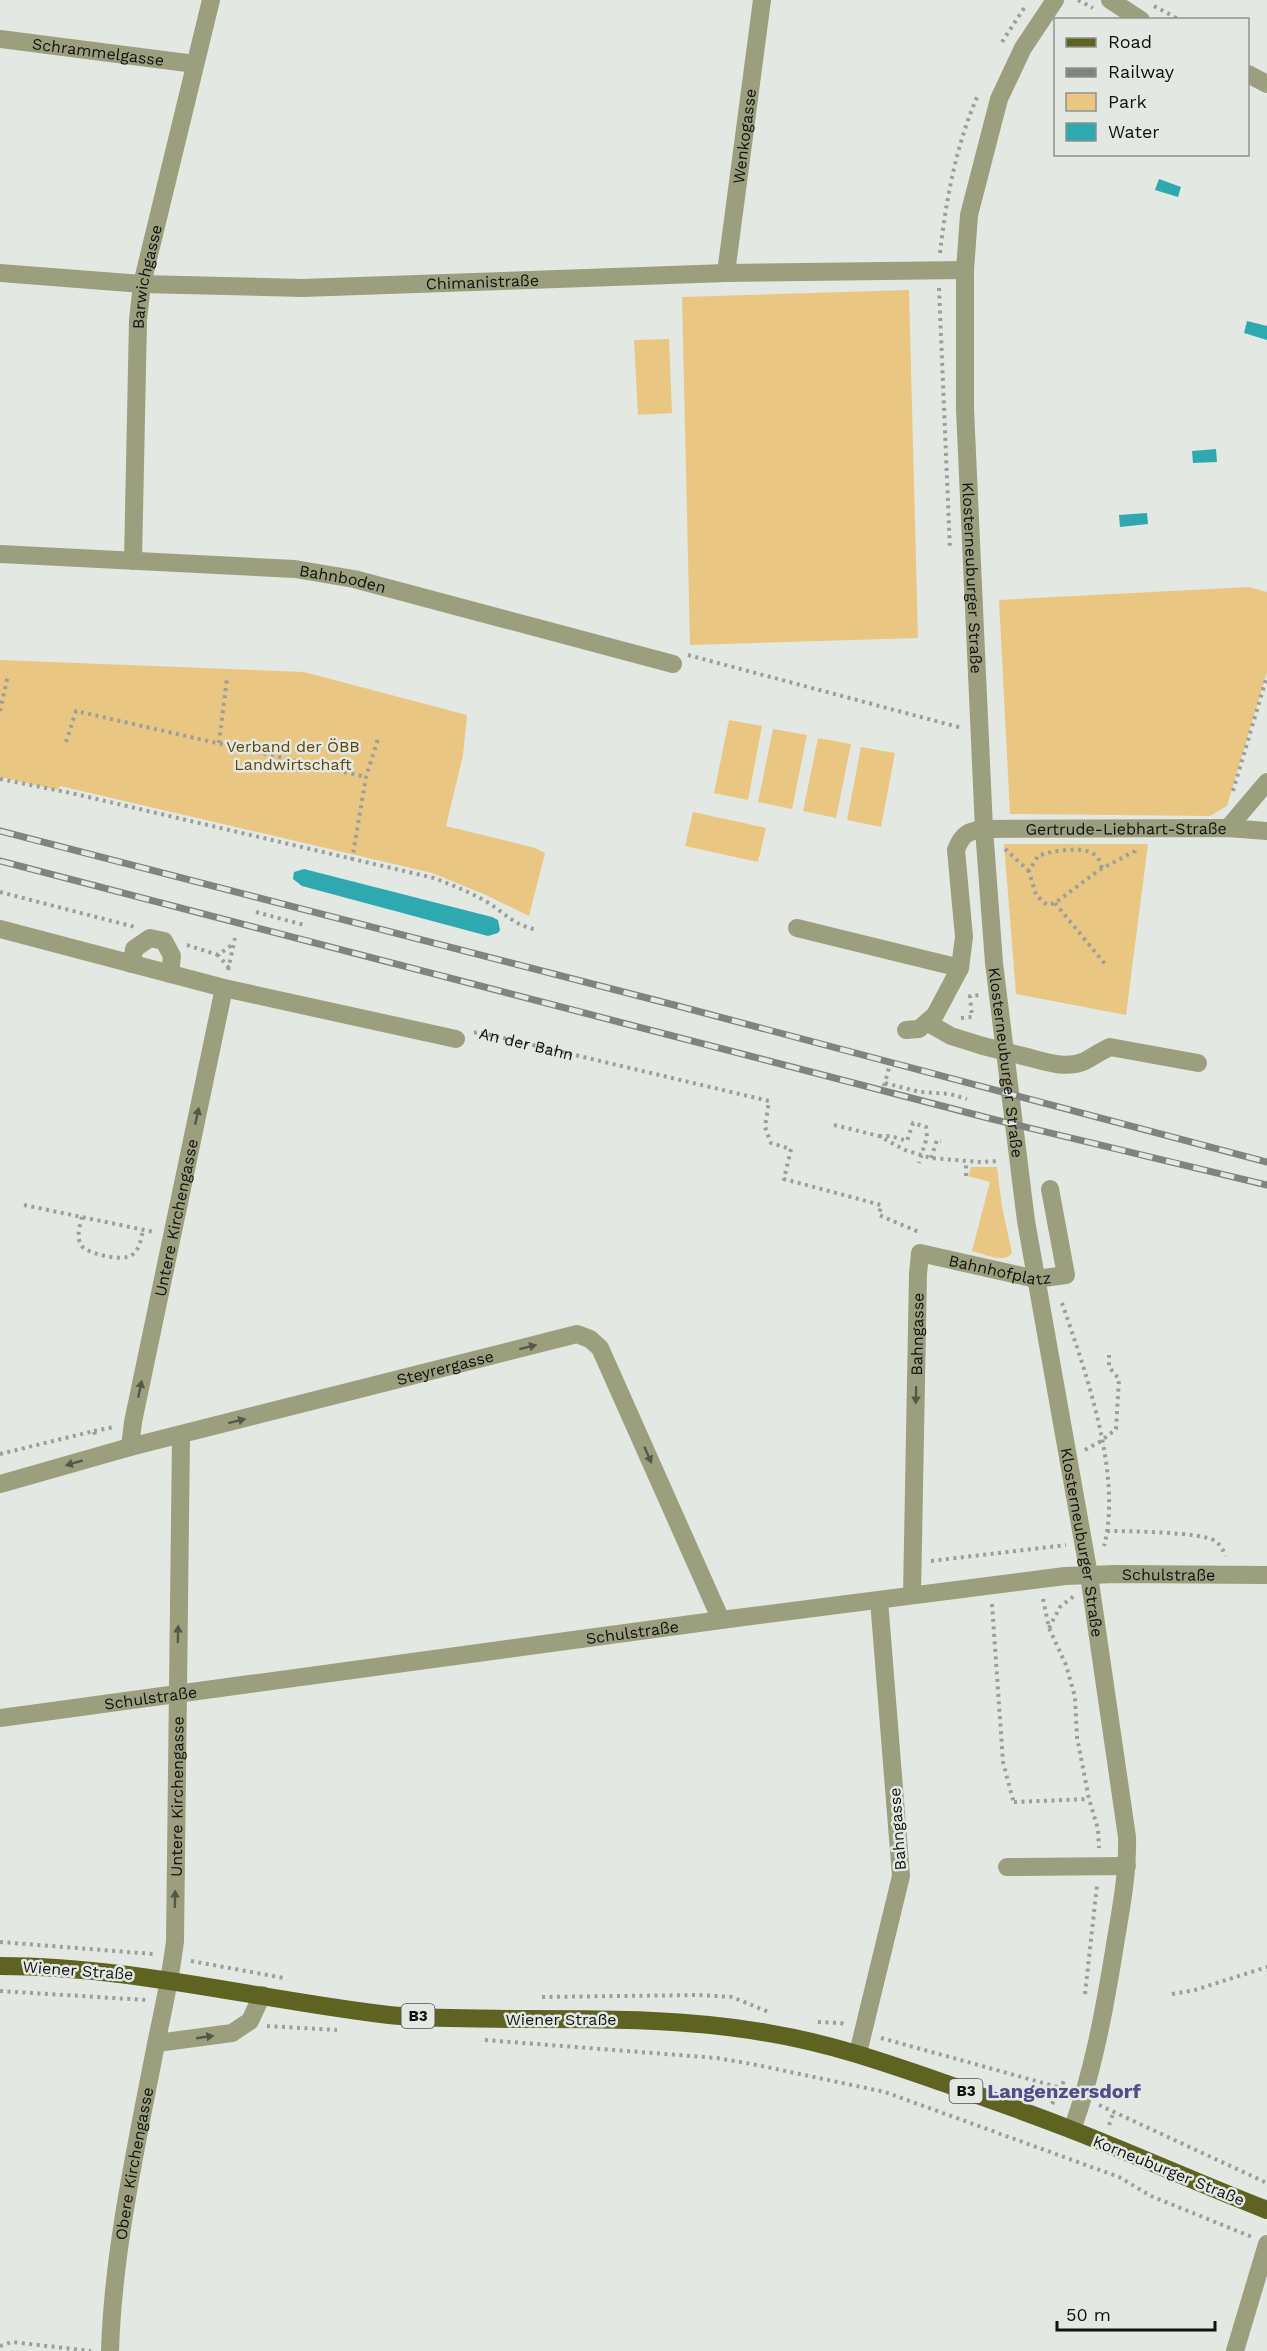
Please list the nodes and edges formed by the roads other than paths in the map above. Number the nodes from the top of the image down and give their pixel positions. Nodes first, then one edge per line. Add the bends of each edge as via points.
1 (211, 0) edge
2 (762, 0) edge
3 (1055, 0) edge
4 (1110, 0) edge
5 (1144, 11) edge
6 (0, 39) edge
7 (195, 64) junction
8 (1249, 75) edge
9 (1267, 84) edge
10 (965, 270) junction
11 (0, 273) edge
12 (726, 273) junction
13 (142, 284) junction
14 (0, 554) edge
15 (133, 561) junction
16 (673, 664) road end
17 (1267, 782) edge
18 (1228, 828) junction
19 (984, 829) junction
20 (1267, 831) edge
21 (796, 928) dead end
22 (0, 929) edge
23 (132, 964) junction
24 (960, 968) junction
25 (170, 974) junction
26 (225, 988) junction
27 (928, 1023) junction
28 (906, 1030) dead end
29 (456, 1039) road end
30 (1198, 1064) dead end
31 (1050, 1189) dead end
32 (920, 1253) joint
33 (1045, 1278) junction
34 (181, 1436) junction
35 (130, 1447) junction
36 (0, 1484) edge
37 (1089, 1575) junction
38 (1267, 1575) edge
39 (912, 1595) junction
40 (879, 1600) junction
41 (721, 1620) junction
42 (177, 1693) junction
43 (0, 1718) edge
44 (1127, 1866) junction
45 (1007, 1867) dead end
46 (0, 1966) edge
47 (171, 1979) junction
48 (262, 1995) junction
49 (157, 2043) junction
50 (858, 2053) junction
51 (1072, 2130) junction
52 (1267, 2210) edge
53 (1262, 2242) edge
54 (110, 2351) edge
55 (1236, 2351) edge

1 - 7 street, Barwichgasse
2 - 12 street, Wenkogasse
3 - 10 street, Klosterneuburger Straße via 1023,48 999,99 969,215
4 - 5 street
6 - 7 street, Schrammelgasse
7 - 13 street, Barwichgasse
8 - 9 street
10 - 12 street, Chimanistraße
10 - 19 street, Klosterneuburger Straße via 964,409
11 - 13 street, Chimanistraße
12 - 13 street, Chimanistraße via 302,288
13 - 15 street, Barwichgasse
14 - 15 street, Bahnboden
15 - 16 street, Bahnboden via 295,569 354,579
17 - 18 street
18 - 19 street, Gertrude-Liebhart-Straße
18 - 20 street, Gertrude-Liebhart-Straße
19 - 24 street via 969,831 961,837 956,850 964,937
19 - 33 street, Klosterneuburger Straße via 994,963 1026,1221
21 - 24 street
22 - 23 street, An der Bahn
23 - 25 street, An der Bahn
23 - 25 street via 134,949 150,938 164,941 172,956
24 - 27 street
25 - 26 street, An der Bahn
26 - 29 street, An der Bahn
35 -> 26 street, Untere Kirchengasse
27 - 28 street
27 - 30 street, bridge via 951,1036 1046,1063 1070,1065 1110,1047
31 - 33 street, Bahnhofplatz via 1066,1275
32 - 33 street, Bahnhofplatz
32 -> 39 street, Bahngasse
33 - 37 street, Klosterneuburger Straße
34 - 35 street, Steyrergasse
34 -> 41 street, Steyrergasse via 577,1334 600,1348
42 -> 34 street, Untere Kirchengasse
35 -> 36 street, Steyrergasse
37 - 38 street, Schulstraße
37 - 39 street, Schulstraße
37 - 44 street, Klosterneuburger Straße via 1127,1838
39 - 40 street, Schulstraße
40 - 41 street, Schulstraße
40 - 50 street, Bahngasse via 901,1876
41 - 42 street, Schulstraße
42 - 43 street, Schulstraße
47 -> 42 street, Untere Kirchengasse via 175,1941
44 - 45 street
44 - 51 street, Klosterneuburger Straße via 1091,2070
46 - 47 main road, Wiener Straße / B3
47 - 48 main road, Wiener Straße / B3
47 - 49 street, Obere Kirchengasse
49 -> 48 street via 232,2033 250,2021
48 - 50 main road, Wiener Straße / B3 via 393,2015 706,2024
49 - 54 street, Obere Kirchengasse via 129,2192 111,2314
50 - 51 main road, B3
51 - 52 main road, Korneuburger Straße / B3
53 - 55 street

